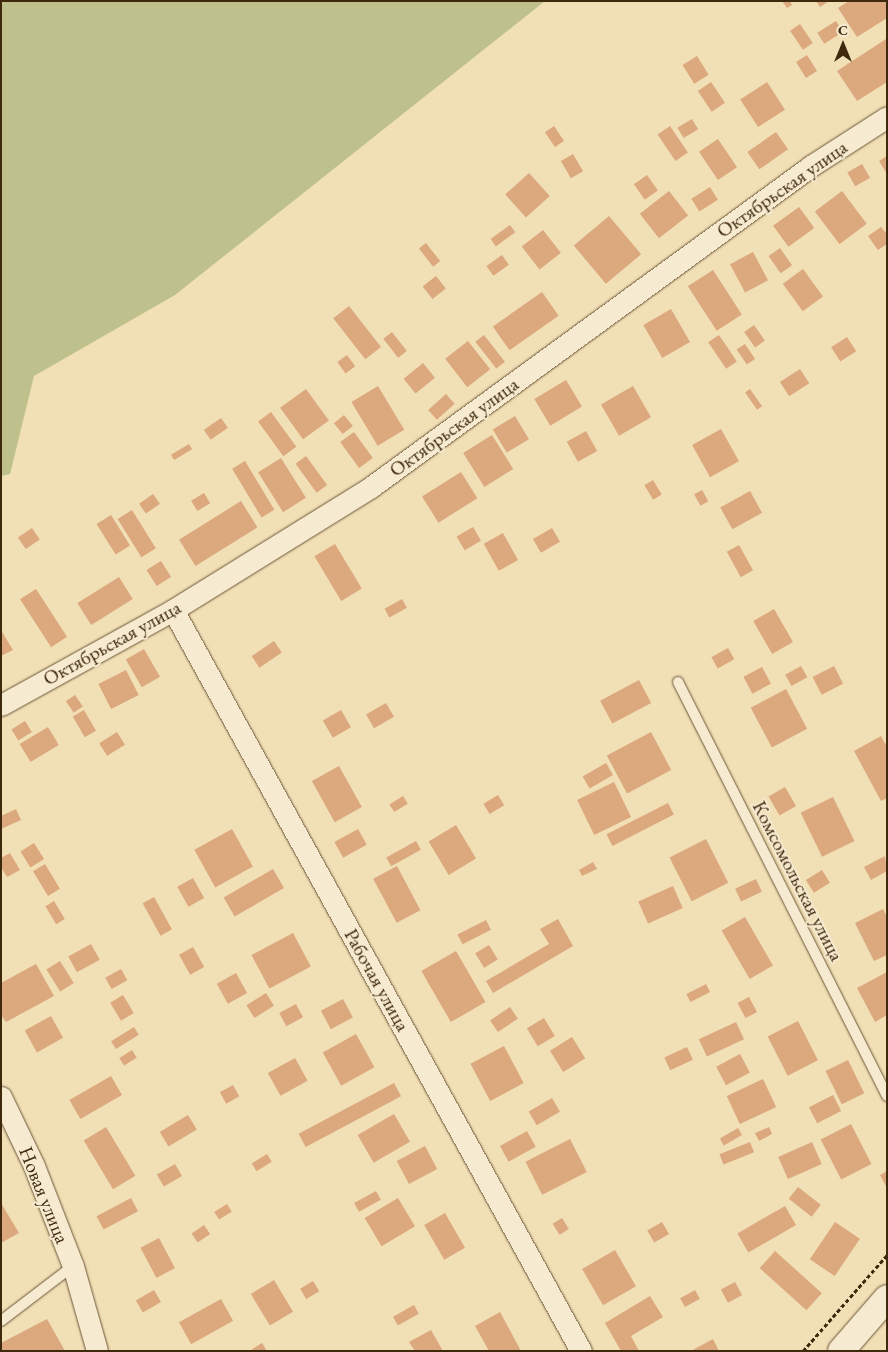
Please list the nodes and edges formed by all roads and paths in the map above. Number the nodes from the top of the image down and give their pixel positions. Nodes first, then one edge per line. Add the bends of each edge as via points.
1 (887, 117) edge
2 (173, 610) junction
3 (678, 682) dead end
4 (1, 705) edge
5 (887, 1096) edge
6 (1, 1097) edge
7 (887, 1255) edge
8 (73, 1266) junction
9 (887, 1298) edge
10 (1, 1321) edge
11 (842, 1350) edge
12 (97, 1351) edge
13 (581, 1351) edge
14 (803, 1351) edge

1 - 2 street, Октябрьская улица via 810,166 372,487
2 - 4 street, Октябрьская улица
2 - 13 street, Рабочая улица
3 - 5 lane, Комсомольская улица
6 - 8 street, Новая улица via 34,1166
7 - 14 path
8 - 10 lane
8 - 12 street, Новая улица
9 - 11 street

